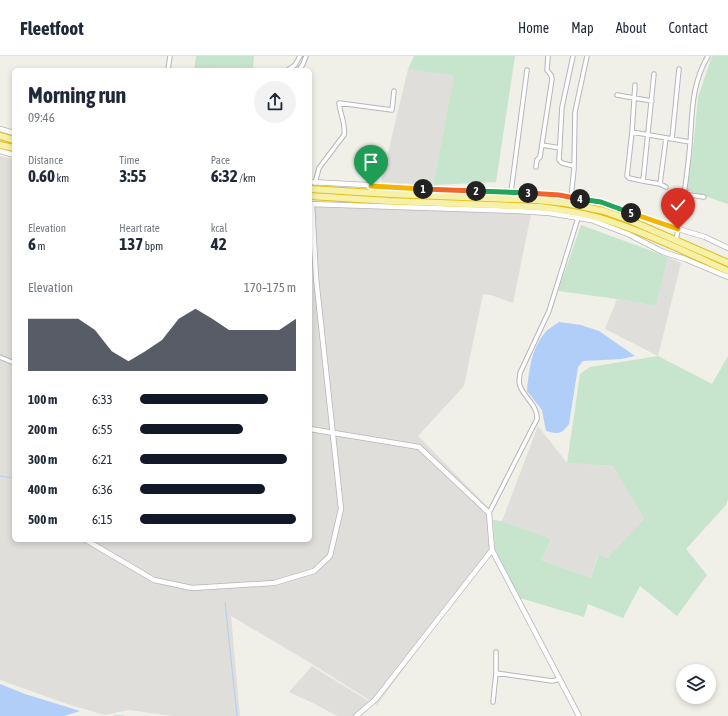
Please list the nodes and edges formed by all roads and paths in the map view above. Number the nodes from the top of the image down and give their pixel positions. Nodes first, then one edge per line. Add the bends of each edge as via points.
1 (170, 56) edge
2 (300, 56) edge
3 (306, 56) edge
4 (548, 56) edge
5 (573, 56) edge
6 (587, 56) edge
7 (708, 56) edge
8 (168, 68) edge
9 (291, 68) edge
10 (300, 68) edge
11 (679, 69) dead end
12 (526, 70) dead end
13 (654, 74) dead end
14 (635, 85) dead end
15 (394, 91) dead end
16 (617, 95) dead end
17 (634, 98) junction
18 (652, 101) junction
19 (0, 129) edge
20 (12, 132) edge
21 (632, 132) junction
22 (649, 135) junction
23 (0, 136) edge
24 (666, 138) junction
25 (12, 139) edge
26 (672, 139) junction
27 (690, 142) junction
28 (0, 145) edge
29 (542, 145) junction
30 (12, 148) edge
31 (560, 148) junction
32 (0, 151) edge
33 (12, 154) edge
34 (574, 166) junction
35 (536, 167) dead end
36 (643, 181) junction
37 (312, 182) edge
38 (660, 184) junction
39 (666, 187) dead end
40 (312, 189) edge
41 (511, 192) junction
42 (683, 194) junction
43 (312, 196) edge
44 (572, 197) junction
45 (704, 197) dead end
46 (312, 204) edge
47 (528, 209) junction
48 (578, 218) junction
49 (312, 219) edge
50 (678, 229) junction
51 (676, 240) junction
52 (728, 248) edge
53 (728, 263) edge
54 (728, 272) edge
55 (728, 278) edge
56 (0, 357) edge
57 (12, 362) edge
58 (312, 429) edge
59 (333, 433) junction
60 (489, 513) junction
61 (89, 542) edge
62 (492, 550) junction
63 (496, 652) dead end
64 (496, 673) junction
65 (560, 679) junction
66 (493, 702) dead end
67 (356, 716) edge
68 (579, 716) edge

1 - 8 street
2 - 9 street via 297,64
3 - 10 street
4 - 29 street via 547,70 552,79
5 - 31 street via 562,107
6 - 34 street via 575,112
7 - 27 street via 700,70 694,90
11 - 26 street
12 - 41 street
13 - 18 street
14 - 17 street
15 - 37 street via 392,110 339,103 344,132
16 - 17 street
17 - 18 street
17 - 21 street
18 - 22 street
19 - 20 street
21 - 22 street
21 - 36 street via 626,176
22 - 24 street
22 - 36 street
23 - 25 highway
24 - 26 street
24 - 38 street
26 - 27 street
27 - 42 street
28 - 30 highway
29 - 31 street
29 - 35 street
31 - 34 street via 559,162
32 - 33 street
34 - 44 street
36 - 38 street
37 - 41 street
38 - 39 street
40 - 51 highway via 554,201 604,211
41 - 44 street
42 - 45 street
42 - 50 street
43 - 47 highway
44 - 50 street via 601,202
46 - 47 street
47 - 48 street
47 - 54 highway via 560,210 611,222
48 - 55 street via 591,220 628,234 663,252
48 - 60 street via 549,311 520,373 520,386 535,409 537,419
49 - 59 street
50 - 51 street
50 - 52 street via 705,237
51 - 53 highway
56 - 57 street
58 - 59 street
59 - 60 street via 419,447
59 - 61 street via 341,509 330,556 314,571 274,583 192,588 154,580
60 - 62 street
62 - 65 street
62 - 67 street via 375,700
63 - 64 street
64 - 65 street via 552,682
64 - 66 street
65 - 68 street

